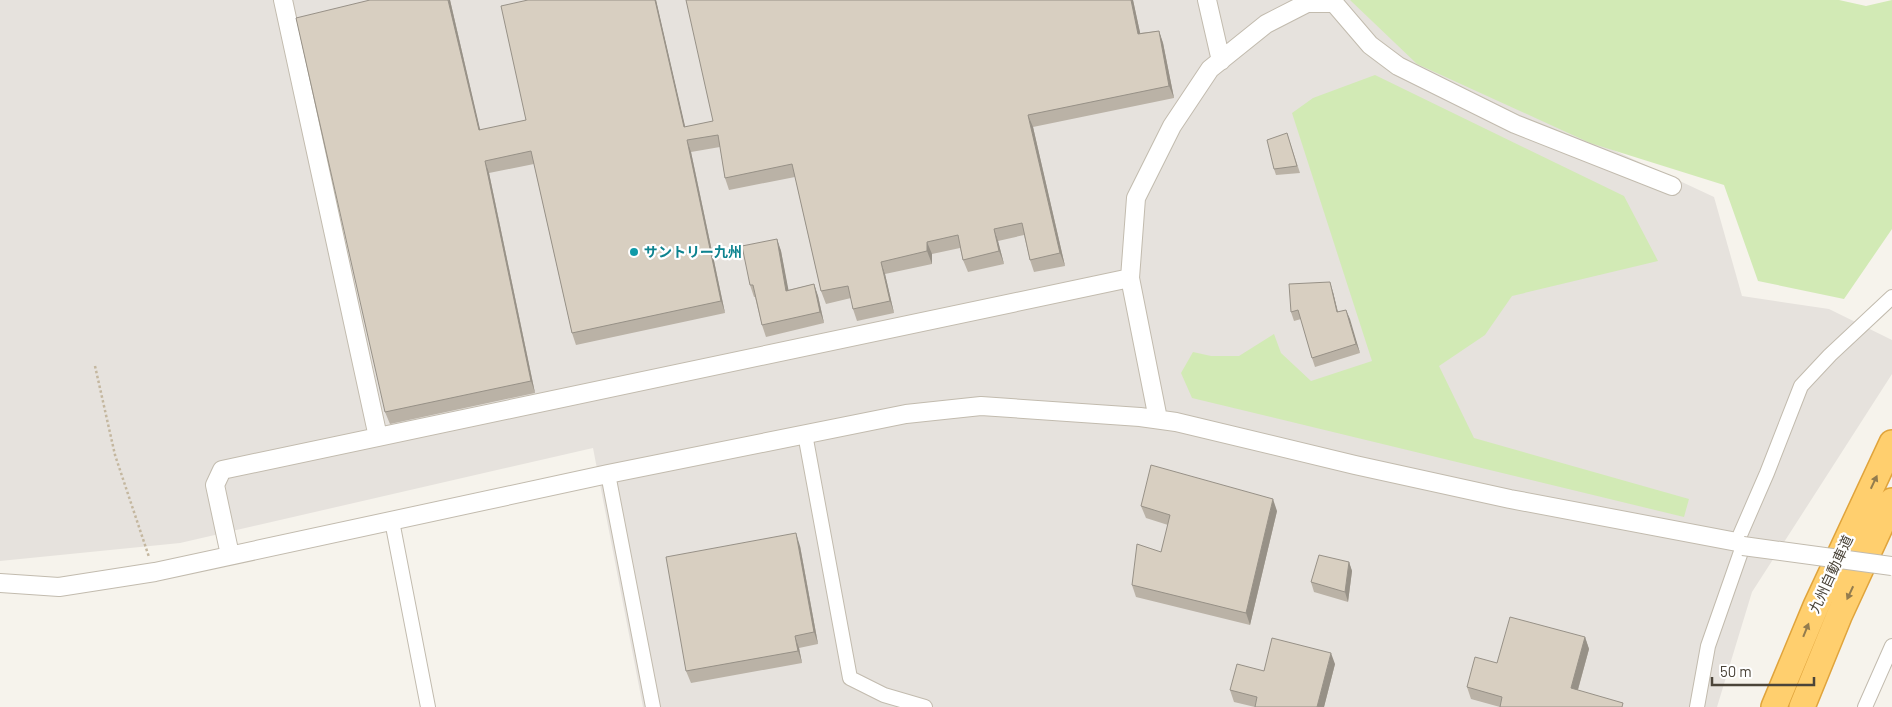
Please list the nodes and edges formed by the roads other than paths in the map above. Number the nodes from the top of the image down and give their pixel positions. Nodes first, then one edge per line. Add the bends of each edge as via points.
1 (283, 0) edge
2 (1207, 0) edge
3 (1221, 61) junction
4 (1672, 186) dead end
5 (1130, 278) junction
6 (1892, 296) edge
7 (1158, 419) junction
8 (805, 434) junction
9 (378, 437) junction
10 (1892, 443) edge
11 (608, 474) junction
12 (1892, 501) edge
13 (392, 520) junction
14 (1740, 544) junction
15 (230, 555) junction
16 (1892, 566) edge
17 (0, 583) edge
18 (1892, 646) edge
19 (882, 701) edge
20 (428, 707) edge
21 (654, 707) edge
22 (925, 707) edge
23 (1697, 707) edge
24 (1774, 707) edge
25 (1802, 707) edge
26 (1865, 707) edge

1 - 9 street
2 - 3 street
3 - 4 street via 1266,24 1307,3 1334,3 1370,45 1398,66 1515,124
3 - 5 street via 1210,69 1172,126 1136,198
5 - 7 street
5 - 9 street
6 - 14 street via 1801,386
7 - 8 street via 981,406 906,414
7 - 14 street via 1510,499
8 - 11 street
8 - 19 street via 850,678
9 - 15 street via 222,470 215,485
24 -> 10 highway, 九州自動車道 via 1816,606
11 - 13 street
11 - 21 street
12 -> 25 highway, 九州自動車道 via 1839,616
13 - 15 street
13 - 20 street
14 - 16 street, bridge
14 - 23 street via 1708,646
15 - 17 street via 155,572 59,587
18 - 26 street
19 - 22 street

